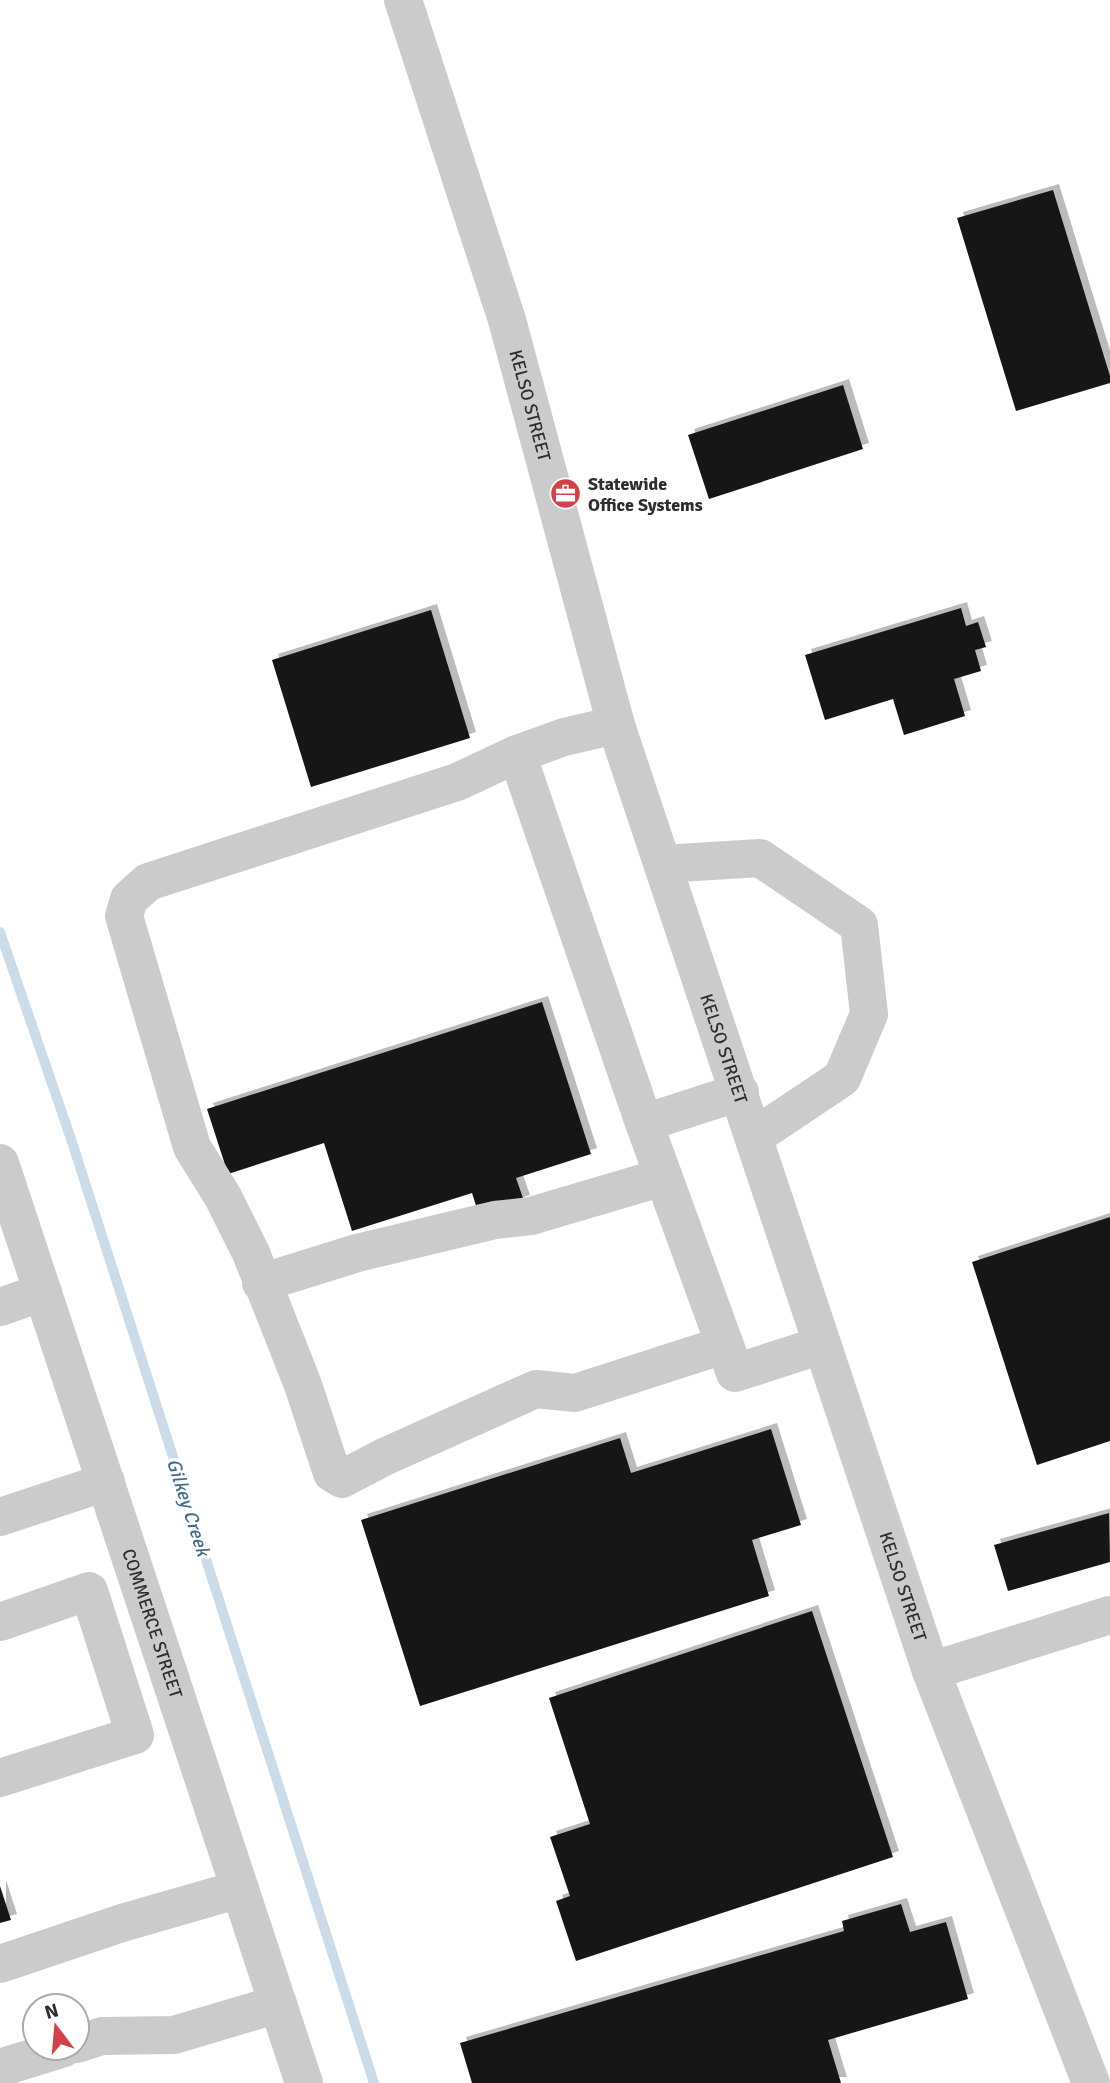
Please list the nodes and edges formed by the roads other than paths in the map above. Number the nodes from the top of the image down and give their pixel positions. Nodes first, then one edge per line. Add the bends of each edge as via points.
1 (403, 0) edge
2 (616, 724) junction
3 (517, 754) junction
4 (663, 864) junction
5 (740, 1092) junction
6 (644, 1123) junction
7 (754, 1137) junction
8 (0, 1163) edge
9 (663, 1177) junction
10 (261, 1283) junction
11 (43, 1292) junction
12 (0, 1307) edge
13 (724, 1345) junction
14 (822, 1346) junction
15 (106, 1482) junction
16 (0, 1517) edge
17 (1110, 1615) edge
18 (0, 1622) edge
19 (931, 1671) junction
20 (0, 1778) edge
21 (240, 1889) junction
22 (0, 1964) edge
23 (278, 2004) junction
24 (91, 2040) edge
25 (21, 2061) edge
26 (0, 2068) edge
27 (1085, 2082) edge
28 (304, 2083) edge

1 - 2 street, KELSO STREET via 507,320
2 - 3 street
2 - 4 street, KELSO STREET
3 - 6 street
3 - 10 street via 457,782 148,882 129,899 124,916 192,1147 251,1252
4 - 5 street, KELSO STREET
4 - 7 street via 760,858 859,925 869,1014 842,1078
5 - 6 street
5 - 7 street, KELSO STREET
6 - 9 street
7 - 14 street, KELSO STREET
8 - 11 street, COMMERCE STREET
9 - 10 street via 531,1216 495,1220 357,1253
9 - 13 street
10 - 13 street via 303,1385 332,1473 342,1479 536,1389 575,1394
11 - 12 street
11 - 15 street, COMMERCE STREET
13 - 14 street via 735,1373
14 - 19 street, KELSO STREET
15 - 16 street
15 - 21 street, COMMERCE STREET
17 - 19 street
18 - 20 street via 89,1591 135,1735
19 - 27 street, KELSO STREET
21 - 22 street
21 - 23 street, COMMERCE STREET
23 - 24 street via 173,2035
23 - 28 street, COMMERCE STREET
25 - 26 street

